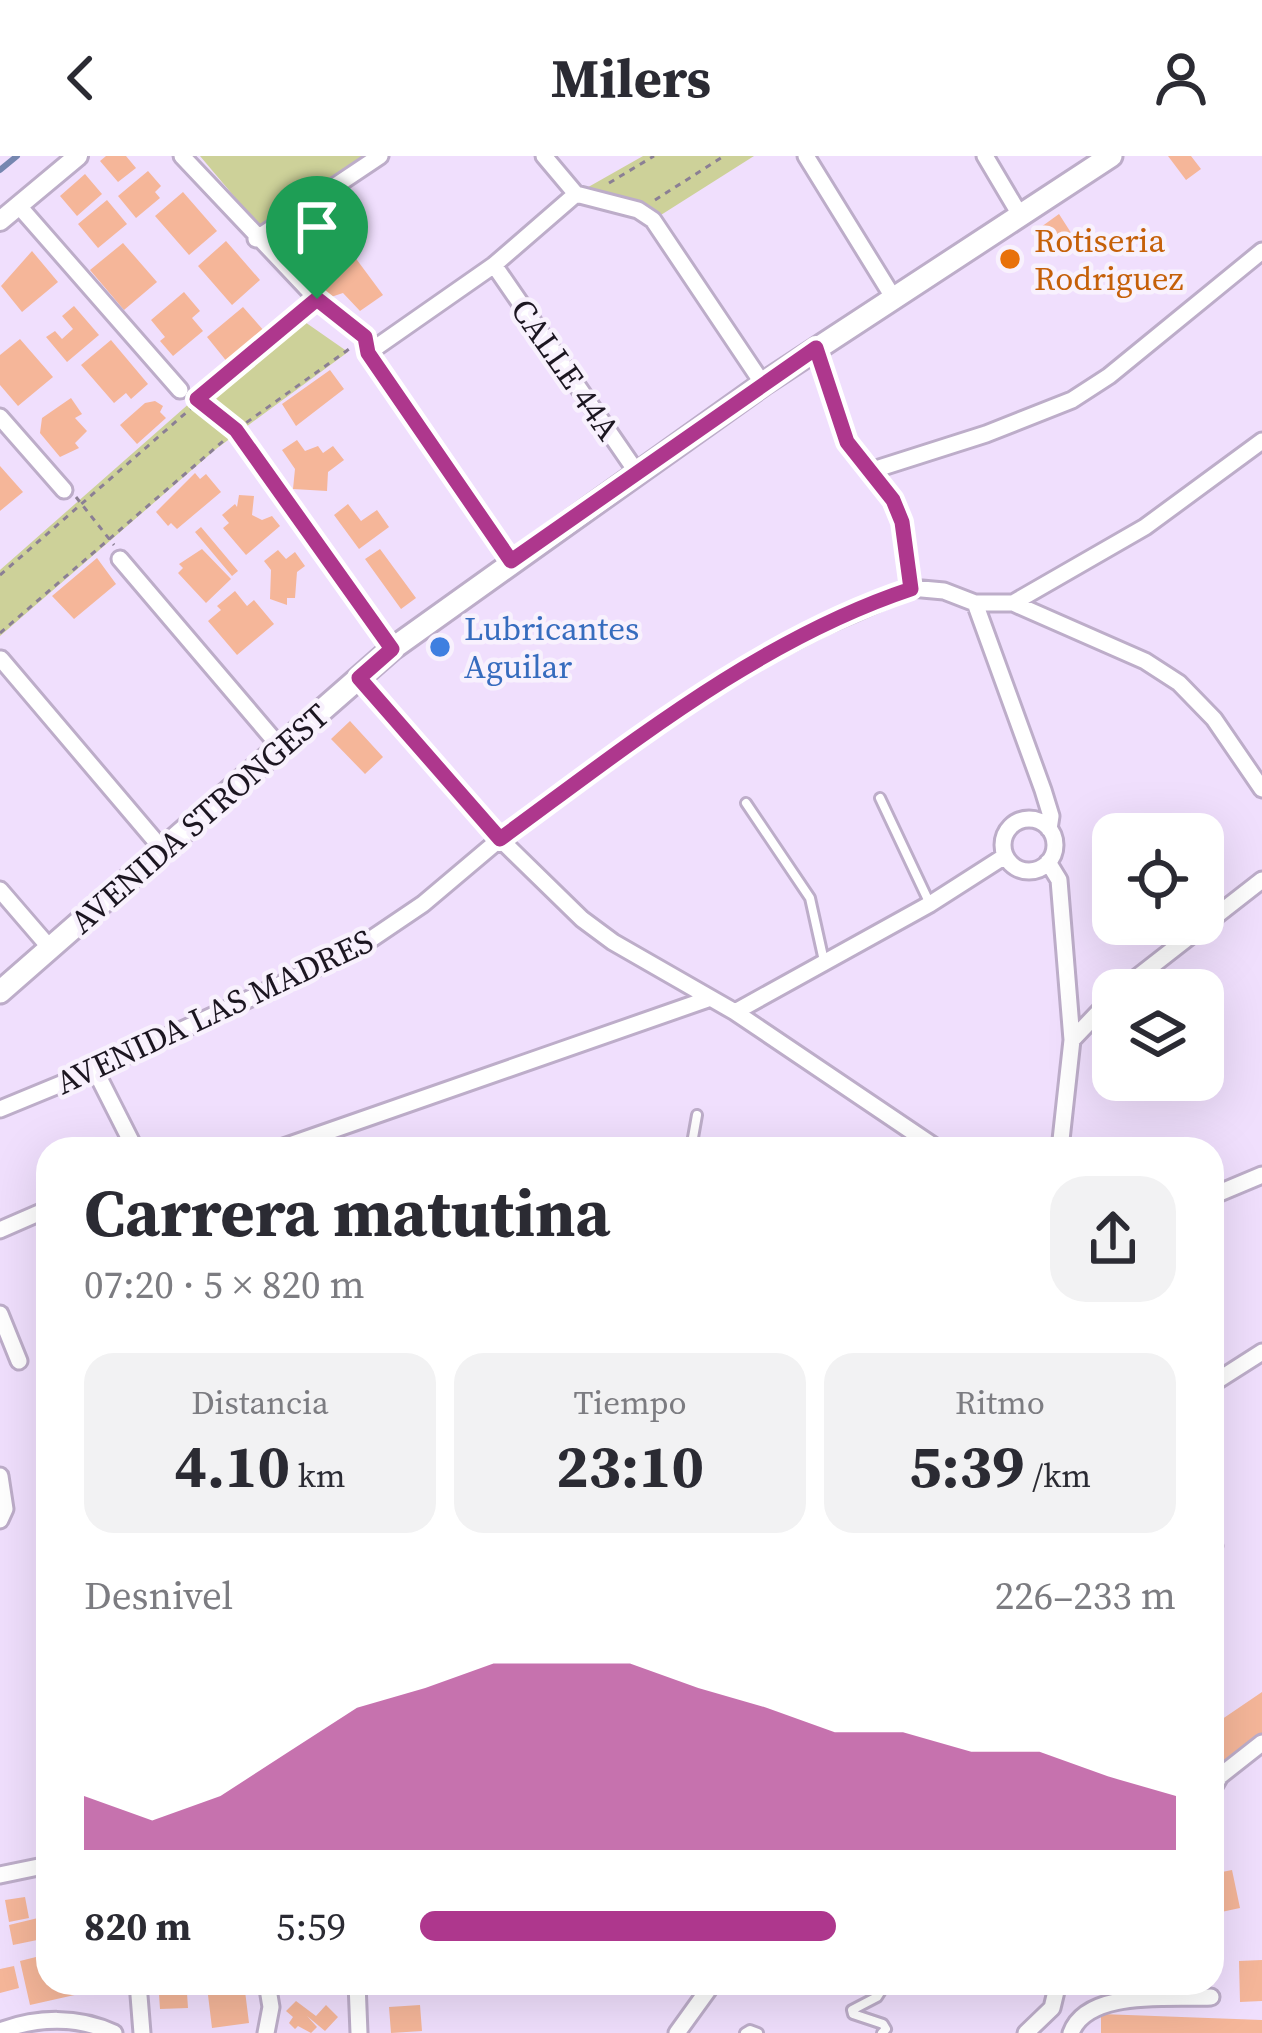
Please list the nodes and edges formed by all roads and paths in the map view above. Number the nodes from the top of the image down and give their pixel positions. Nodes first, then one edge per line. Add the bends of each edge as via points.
1 (78, 156) edge
2 (182, 156) edge
3 (380, 156) edge
4 (544, 156) edge
5 (654, 156) edge
6 (724, 156) edge
7 (806, 156) edge
8 (985, 156) edge
9 (1112, 156) edge
10 (581, 195) junction
11 (18, 205) junction
12 (638, 210) junction
13 (1020, 215) junction
14 (0, 221) edge
15 (256, 239) junction
16 (1262, 251) edge
17 (494, 265) junction
18 (893, 297) junction
19 (317, 299) junction
20 (367, 345) junction
21 (816, 348) junction
22 (763, 384) junction
23 (180, 390) dead end
24 (197, 399) junction
25 (0, 417) edge
26 (236, 430) junction
27 (1262, 441) edge
28 (247, 445) joint
29 (873, 470) junction
30 (638, 474) junction
31 (64, 490) dead end
32 (82, 501) junction
33 (110, 535) junction
34 (120, 559) dead end
35 (511, 561) junction
36 (0, 575) edge
37 (911, 589) junction
38 (975, 603) junction
39 (1013, 603) junction
40 (0, 633) edge
41 (392, 649) junction
42 (1, 658) edge
43 (359, 678) junction
44 (280, 747) junction
45 (1262, 789) edge
46 (880, 798) dead end
47 (746, 803) dead end
48 (1049, 829) junction
49 (500, 839) junction
50 (164, 850) junction
51 (1005, 856) junction
52 (1048, 862) junction
53 (1262, 880) edge
54 (0, 890) edge
55 (930, 904) junction
56 (50, 948) junction
57 (824, 961) junction
58 (1148, 969) edge
59 (0, 992) edge
60 (708, 999) junction
61 (735, 1012) junction
62 (1092, 1019) edge
63 (1072, 1040) junction
64 (95, 1070) junction
65 (0, 1109) edge
66 (697, 1115) dead end
67 (128, 1137) edge
68 (312, 1137) edge
69 (694, 1137) edge
70 (920, 1137) edge
71 (1061, 1137) edge
72 (1262, 1175) edge
73 (1224, 1191) edge
74 (36, 1214) edge
75 (0, 1230) edge
76 (0, 1314) edge
77 (1262, 1352) edge
78 (19, 1361) dead end
79 (1224, 1376) edge
80 (0, 1476) edge
81 (0, 1520) edge
82 (1262, 1743) edge
83 (1224, 1773) edge
84 (36, 1867) edge
85 (0, 1875) edge
86 (139, 1995) edge
87 (269, 1995) edge
88 (357, 1995) edge
89 (704, 1995) edge
90 (878, 1995) edge
91 (1055, 1995) edge
92 (1211, 1996) dead end
93 (0, 2031) edge
94 (114, 2033) edge
95 (142, 2033) edge
96 (266, 2033) edge
97 (359, 2033) edge
98 (677, 2033) edge
99 (746, 2033) edge
100 (758, 2033) edge
101 (882, 2033) edge
102 (1026, 2033) edge
103 (1071, 2033) edge

1 - 11 street
2 - 15 street
3 - 15 street
4 - 10 street
5 - 10 path
6 - 12 path
7 - 18 street
8 - 13 street
9 - 13 main road, AVENIDA STRONGEST
10 - 12 street
10 - 17 street
11 - 14 street
11 - 23 street
12 - 22 street via 653,220
13 - 18 main road, AVENIDA STRONGEST
15 - 19 street
16 - 29 street via 1072,400
17 - 20 street
17 - 30 street, CALLE 44A
18 - 21 main road, AVENIDA STRONGEST
19 - 20 street
19 - 24 path
20 - 26 path
20 - 35 street
21 - 22 main road, AVENIDA STRONGEST
21 - 29 street via 847,442
22 - 30 main road, AVENIDA STRONGEST
24 - 26 path
24 - 32 path
25 - 31 street
26 - 28 path
26 - 33 path
27 - 39 street via 1144,527
28 - 41 street
29 - 37 street via 902,522
30 - 35 main road, AVENIDA STRONGEST
32 - 33 path
32 - 36 path
33 - 40 path
34 - 44 street
35 - 41 main road, AVENIDA STRONGEST
37 - 38 street
37 - 49 street, AVENIDA LAS MADRES via 756,661
38 - 39 street
38 - 48 street via 1043,790
39 - 45 street via 1179,683
41 - 43 main road, AVENIDA STRONGEST
42 - 50 street
43 - 44 main road, AVENIDA STRONGEST
43 - 49 street
44 - 50 main road, AVENIDA STRONGEST
46 - 55 lane
47 - 57 lane via 809,898
48 - 51 street via 1018,821 1006,832
48 - 52 street via 1055,845
49 - 60 street via 582,919
49 - 64 street, AVENIDA LAS MADRES via 355,950
50 - 56 main road, AVENIDA STRONGEST
51 - 52 street via 1024,871
51 - 55 street
52 - 63 street via 1060,880
53 - 58 street
54 - 56 street
55 - 57 street
56 - 59 main road, AVENIDA STRONGEST
57 - 61 street
60 - 61 street
60 - 68 street
61 - 70 street
62 - 63 street
63 - 71 street
64 - 65 street, AVENIDA LAS MADRES
64 - 67 street
66 - 69 lane
72 - 73 street
74 - 75 street
76 - 78 street
77 - 79 street
80 - 81 street
82 - 83 street
84 - 85 street
86 - 95 street
87 - 96 street
88 - 97 street
89 - 98 street
90 - 101 lane via 852,2010 883,2024
91 - 102 street
92 - 103 street via 1101,2002 1076,2018
93 - 94 street via 77,2020
99 - 100 lane

